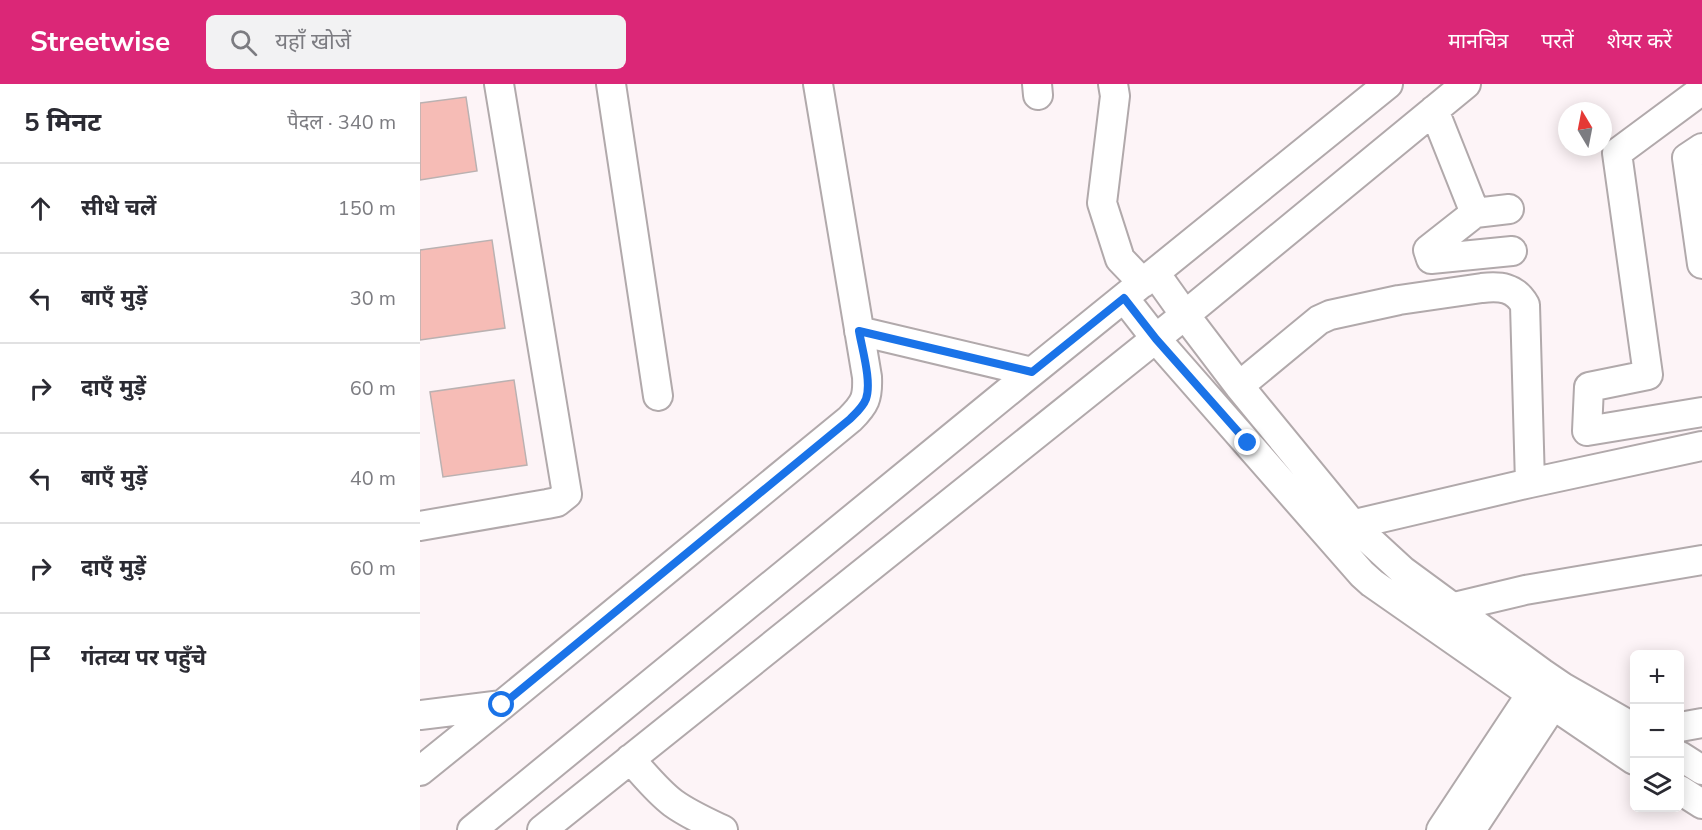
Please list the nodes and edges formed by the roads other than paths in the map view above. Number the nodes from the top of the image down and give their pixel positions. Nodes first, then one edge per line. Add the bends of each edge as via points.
1 (499, 84) edge
2 (611, 84) edge
3 (818, 84) edge
4 (1113, 84) edge
5 (1388, 84) edge
6 (1466, 84) edge
7 (1702, 90) edge
8 (1434, 110) junction
9 (1702, 148) edge
10 (1509, 209) dead end
11 (1475, 213) junction
12 (1512, 251) dead end
13 (1702, 264) edge
14 (1141, 285) junction
15 (1185, 315) junction
16 (859, 331) junction
17 (1156, 339) junction
18 (1032, 372) junction
19 (1239, 386) junction
20 (658, 396) dead end
21 (1702, 412) edge
22 (1702, 446) edge
23 (1530, 483) junction
24 (1353, 525) junction
25 (420, 526) edge
26 (1324, 530) junction
27 (1702, 560) edge
28 (1454, 607) junction
29 (1547, 690) junction
30 (502, 705) junction
31 (420, 715) edge
32 (1702, 723) edge
33 (1630, 726) edge
34 (1684, 726) edge
35 (1632, 758) edge
36 (1683, 758) edge
37 (630, 759) junction
38 (1702, 770) edge
39 (420, 771) edge
40 (1684, 793) edge
41 (1702, 804) edge
42 (472, 830) edge
43 (542, 830) edge
44 (723, 830) edge
45 (1442, 830) edge
46 (1472, 830) edge

1 - 25 street via 567,494 557,502
2 - 20 street
3 - 16 street
4 - 14 street via 1115,96 1102,203 1120,259
5 - 14 street
6 - 8 street
7 - 21 street via 1617,153 1648,375 1589,387 1587,431
8 - 11 street
8 - 15 street
9 - 13 street via 1687,158
10 - 11 street
11 - 12 street via 1428,250 1431,260
14 - 15 street
14 - 17 street
14 - 18 street
15 - 17 street
15 - 19 street
16 - 18 street
16 - 30 street via 867,384 866,399 860,409
17 - 26 street
17 - 37 street
18 - 42 street
19 - 23 street via 1330,315 1482,288 1514,291 1525,305
19 - 24 street
22 - 23 street
23 - 24 street
24 - 26 street
24 - 28 street via 1403,571
26 - 29 street via 1382,591
27 - 28 street via 1525,590
28 - 29 street
29 - 33 street
29 - 35 street
29 - 45 street
29 - 46 street
30 - 31 street
30 - 39 street
32 - 34 street
36 - 38 street
37 - 43 street
37 - 44 street via 674,804
40 - 41 street

